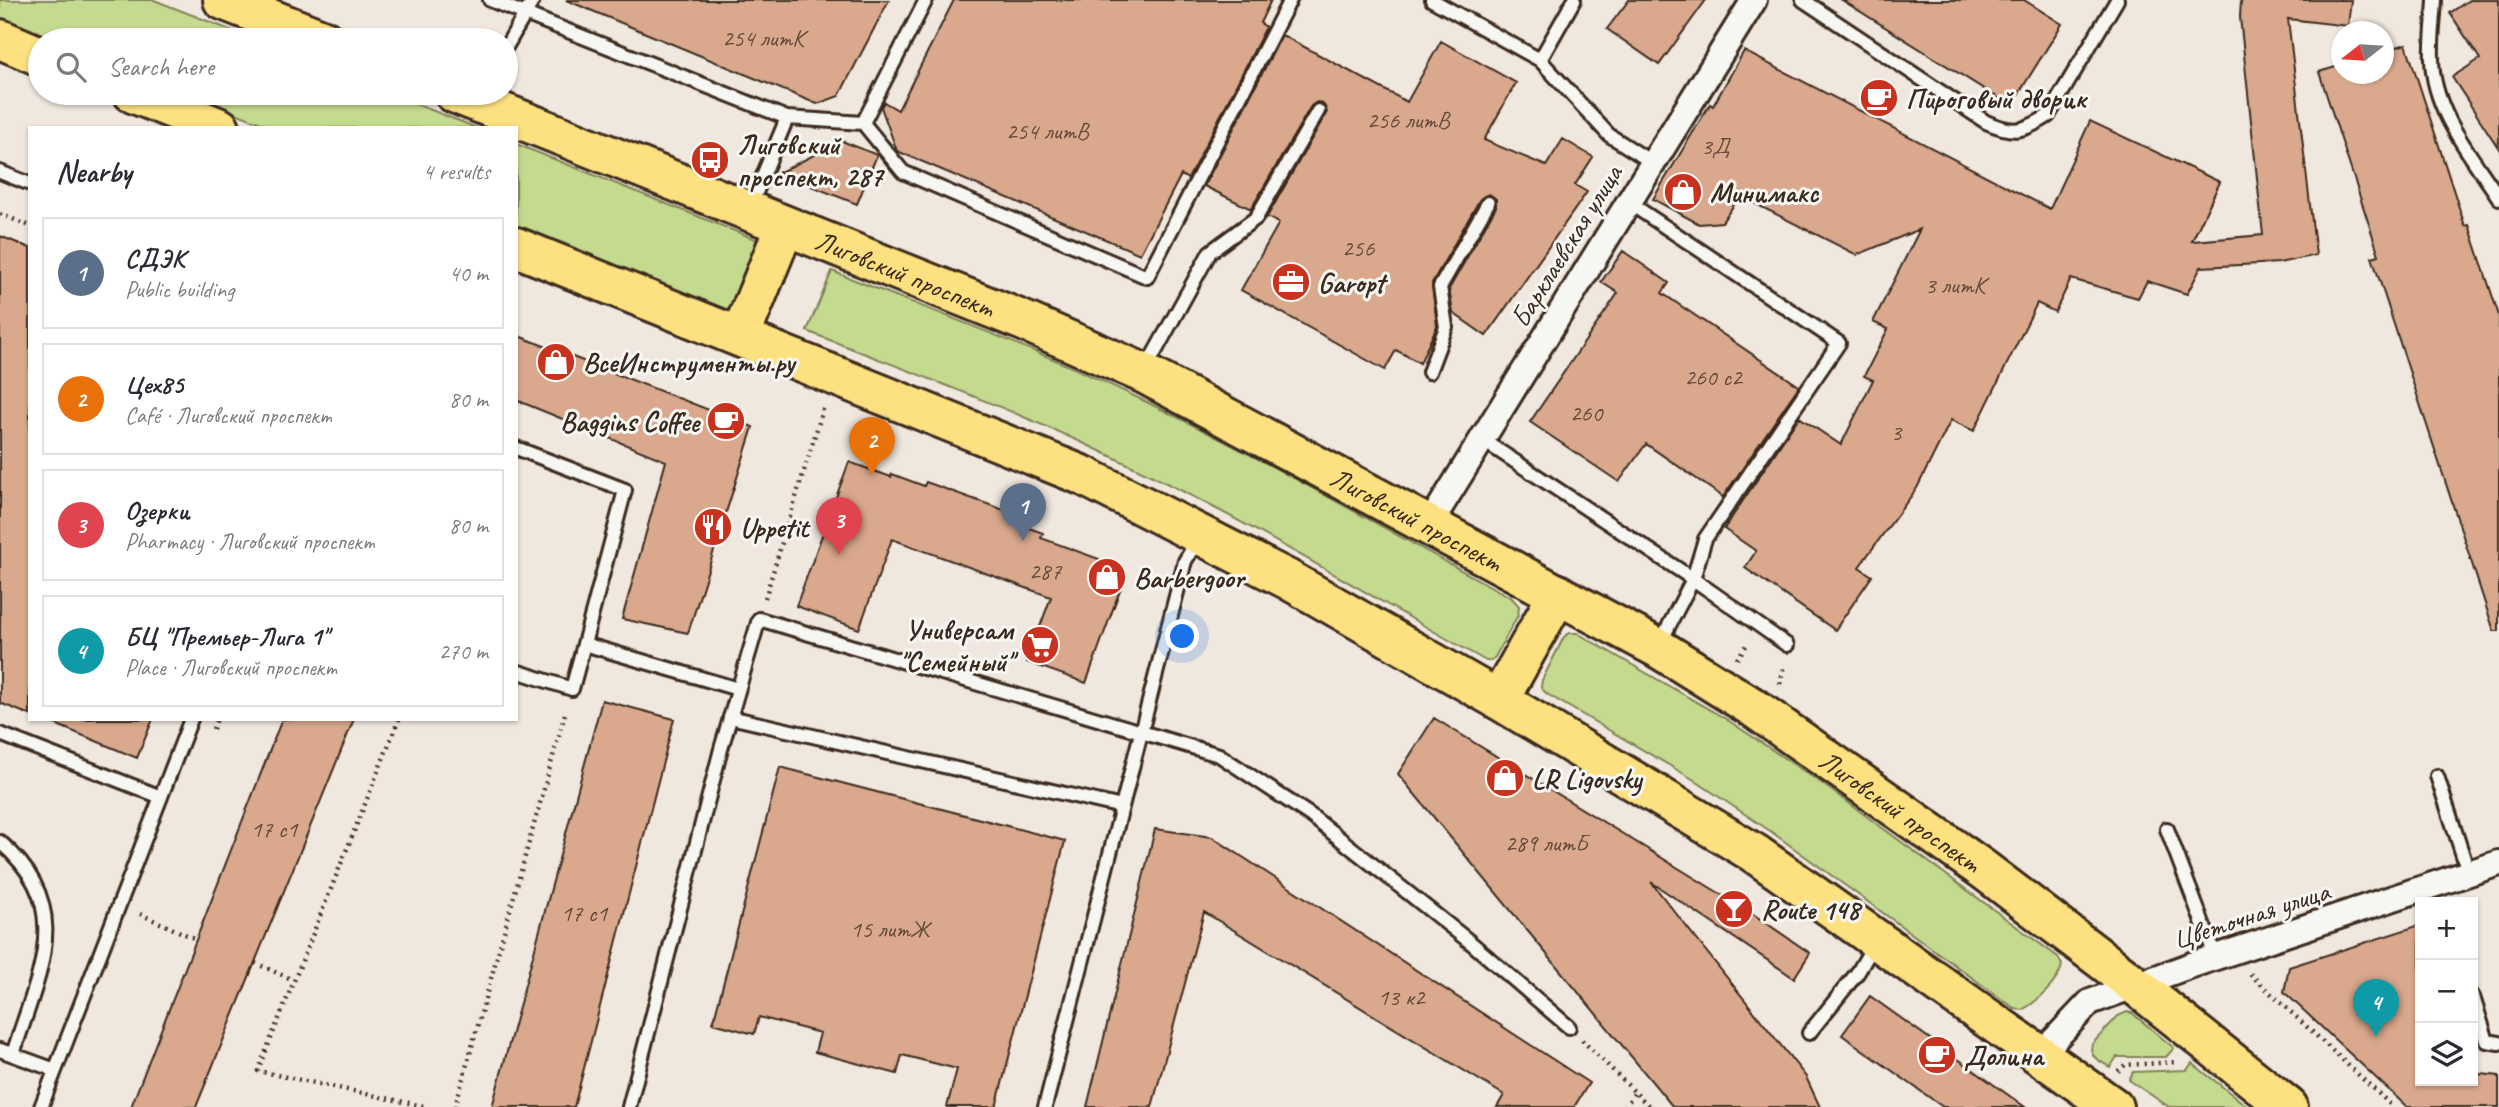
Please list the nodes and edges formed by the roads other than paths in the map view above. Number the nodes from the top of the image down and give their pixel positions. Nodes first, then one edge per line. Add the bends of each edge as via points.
1 (223, 0) edge
2 (490, 0) edge
3 (533, 0) edge
4 (926, 0) edge
5 (1290, 0) edge
6 (1432, 0) edge
7 (1574, 0) edge
8 (1754, 0) edge
9 (1803, 0) edge
10 (2117, 0) edge
11 (2435, 0) edge
12 (525, 14) junction
13 (294, 28) edge
14 (517, 28) edge
15 (0, 39) edge
16 (28, 51) edge
17 (1541, 60) junction
18 (162, 105) edge
19 (495, 105) edge
20 (1318, 111) dead end
21 (787, 118) junction
22 (863, 123) junction
23 (214, 126) edge
24 (1653, 163) junction
25 (0, 172) edge
26 (28, 183) edge
27 (2499, 198) edge
28 (1628, 202) junction
29 (1488, 203) dead end
30 (748, 211) junction
31 (785, 226) junction
32 (518, 248) edge
33 (740, 337) junction
34 (1429, 372) dead end
35 (1143, 373) junction
36 (1481, 439) junction
37 (518, 449) edge
38 (1429, 525) junction
39 (1201, 535) junction
40 (1693, 579) junction
41 (1558, 594) junction
42 (584, 644) junction
43 (1787, 645) dead end
44 (1658, 648) junction
45 (518, 672) edge
46 (738, 689) junction
47 (1499, 700) junction
48 (730, 717) junction
49 (190, 721) edge
50 (1141, 731) junction
51 (0, 734) edge
52 (2437, 776) dead end
53 (161, 797) junction
54 (1122, 807) junction
55 (2167, 829) dead end
56 (0, 842) edge
57 (2499, 863) edge
58 (2469, 874) junction
59 (1877, 939) junction
60 (2216, 958) junction
61 (2135, 985) junction
62 (2478, 1013) edge
63 (1569, 1027) road end
64 (1809, 1033) dead end
65 (2499, 1043) edge
66 (0, 1050) edge
67 (13, 1054) junction
68 (2041, 1054) junction
69 (55, 1070) junction
70 (2115, 1089) edge
71 (41, 1107) edge
72 (629, 1107) edge
73 (1045, 1107) edge
74 (2288, 1107) edge

1 - 13 main road
2 - 12 lane
3 - 12 lane
4 - 22 lane
5 - 22 lane via 1147,277 903,172
6 - 17 lane
7 - 17 lane
8 - 24 street, Барклаевская улица
9 - 10 lane via 2006,131 2029,128 2048,116
11 - 27 lane via 2432,61 2437,91 2446,117
12 - 14 lane
12 - 21 lane
15 - 16 main road
17 - 24 lane via 1609,135
18 - 23 main road
19 - 30 main road, Лиговский проспект
20 - 35 lane via 1256,218 1210,252
21 - 22 lane
21 - 30 lane
24 - 28 street, Барклаевская улица
25 - 26 lane
28 - 36 street, Барклаевская улица
28 - 40 lane via 1839,343 1705,540
29 - 34 lane via 1440,287 1446,327
30 - 31 main road, Лиговский проспект
31 - 33 main road
31 - 35 main road, Лиговский проспект
32 - 33 main road
33 - 39 main road via 1084,476
35 - 38 main road, Лиговский проспект
36 - 38 street, Барклаевская улица
36 - 40 lane
37 - 42 lane via 625,490
38 - 41 main road, Лиговский проспект
39 - 47 main road
39 - 50 lane via 1185,561
40 - 43 lane
40 - 44 lane
41 - 44 main road, Лиговский проспект
41 - 47 main road
42 - 45 lane via 572,689
42 - 46 lane
44 - 61 main road, Лиговский проспект via 1846,771
46 - 48 lane
46 - 50 lane via 759,619
47 - 59 main road via 1754,853
48 - 54 lane
48 - 72 lane
49 - 53 lane
50 - 54 lane
50 - 63 lane via 1219,755 1310,815
51 - 53 lane
52 - 58 lane
53 - 69 lane
54 - 73 lane
55 - 60 lane
56 - 67 lane via 27,870 47,918 44,955
57 - 58 street, Цветочная улица
58 - 60 street, Цветочная улица via 2437,889
59 - 64 lane via 1858,972
59 - 68 main road
60 - 61 street, Цветочная улица
61 - 68 street, Цветочная улица via 2090,1002
61 - 74 main road, Лиговский проспект
62 - 65 lane via 2487,1041
66 - 67 lane
67 - 69 lane
68 - 70 main road
69 - 71 lane

